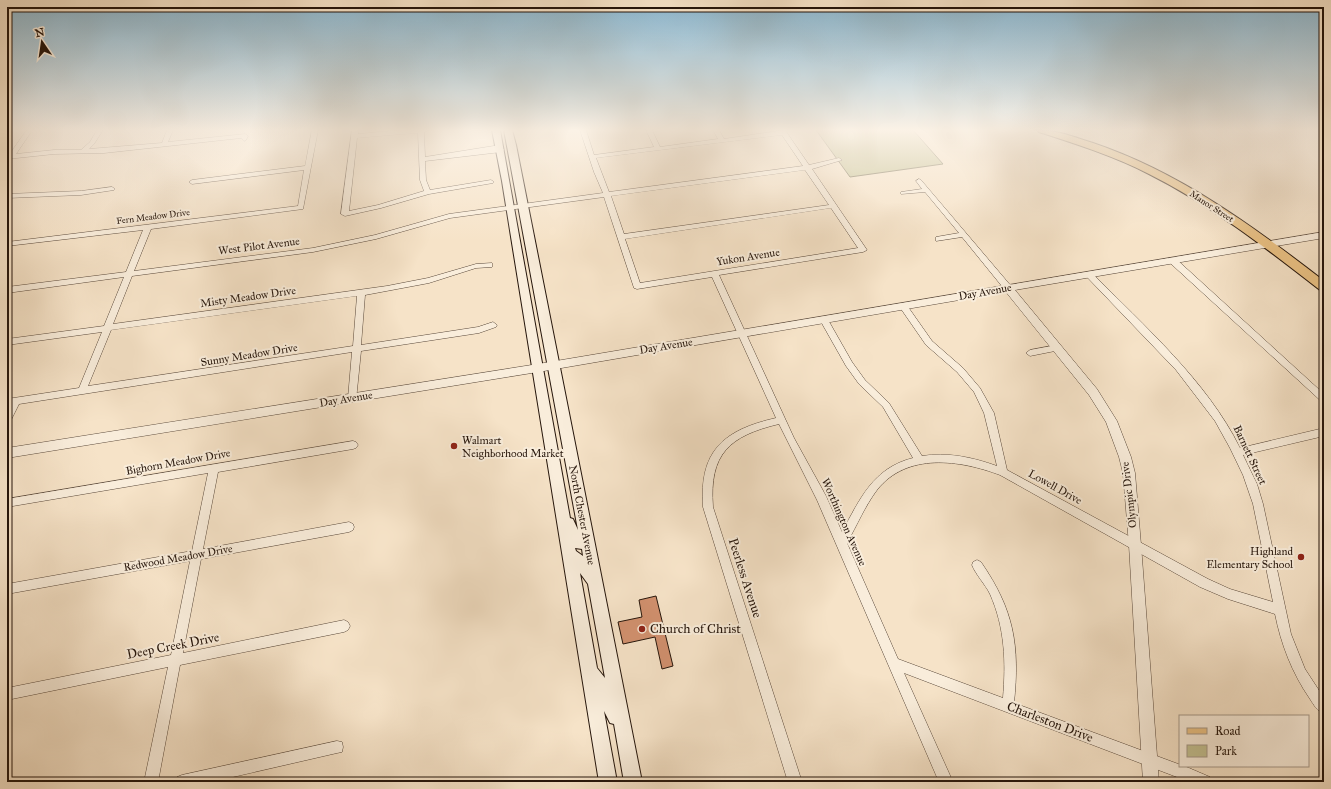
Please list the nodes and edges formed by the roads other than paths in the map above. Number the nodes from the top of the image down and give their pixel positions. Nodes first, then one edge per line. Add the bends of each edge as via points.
1 (351, 167) edge
2 (422, 167) edge
3 (504, 167) edge
4 (516, 167) edge
5 (596, 167) edge
6 (807, 167) joint
7 (1142, 167) edge
8 (1159, 167) edge
9 (308, 168) joint
10 (919, 181) dead end
11 (192, 182) dead end
12 (491, 182) dead end
13 (112, 190) dead end
14 (926, 190) junction
15 (428, 192) junction
16 (903, 193) dead end
17 (607, 195) junction
18 (7, 196) edge
19 (524, 206) junction
20 (833, 206) junction
21 (511, 207) junction
22 (148, 227) junction
23 (963, 235) junction
24 (1324, 235) edge
25 (621, 237) junction
26 (939, 239) dead end
27 (7, 242) edge
28 (1282, 242) junction
29 (1269, 245) junction
30 (1172, 260) junction
31 (489, 265) dead end
32 (129, 274) junction
33 (715, 274) junction
34 (1089, 274) junction
35 (1324, 275) edge
36 (1324, 287) edge
37 (1008, 288) junction
38 (7, 290) edge
39 (361, 293) junction
40 (903, 306) junction
41 (824, 320) junction
42 (493, 325) dead end
43 (107, 328) junction
44 (742, 334) junction
45 (7, 342) edge
46 (1057, 348) junction
47 (357, 350) junction
48 (1030, 353) dead end
49 (554, 365) junction
50 (538, 368) junction
51 (82, 391) junction
52 (353, 398) junction
53 (1324, 399) edge
54 (11, 401) edge
55 (7, 419) edge
56 (782, 420) junction
57 (1324, 432) edge
58 (353, 445) dead end
59 (1238, 452) junction
60 (7, 453) edge
61 (918, 460) junction
62 (214, 468) junction
63 (1003, 472) junction
64 (7, 503) edge
65 (561, 508) junction
66 (349, 527) dead end
67 (587, 542) junction
68 (841, 543) junction
69 (1135, 545) junction
70 (569, 554) junction
71 (197, 555) junction
72 (977, 565) dead end
73 (595, 584) junction
74 (7, 590) edge
75 (1280, 610) junction
76 (344, 626) dead end
77 (176, 660) junction
78 (894, 663) junction
79 (589, 671) junction
80 (7, 694) edge
81 (1008, 706) junction
82 (1324, 708) edge
83 (623, 731) junction
84 (337, 747) dead end
85 (1149, 760) junction
86 (151, 782) edge
87 (182, 782) edge
88 (608, 782) edge
89 (633, 782) edge
90 (796, 782) edge
91 (946, 782) edge
92 (1151, 782) edge
93 (1205, 782) edge

1 - 15 street via 345,214
2 - 15 street via 423,180
3 - 21 main road, North Chester Avenue
4 - 19 main road, North Chester Avenue
5 - 17 street
6 - 17 street, West Pilot Avenue
6 - 20 street
7 - 29 main road, Manor Street via 1184,188
8 - 28 main road, Manor Street via 1208,194
9 - 11 street
9 - 22 street, Fern Meadow Drive via 301,208
10 - 14 street, Olympic Drive
12 - 15 street
13 - 18 street
14 - 16 street
14 - 23 street, Olympic Drive
17 - 19 street, West Pilot Avenue
17 - 25 street
19 - 21 street, West Pilot Avenue
19 - 49 main road, North Chester Avenue
20 - 25 street
20 - 33 street, Yukon Avenue via 863,250
21 - 32 street, West Pilot Avenue via 435,220 334,247
21 - 50 main road, North Chester Avenue
22 - 27 street, Fern Meadow Drive
22 - 32 street
23 - 26 street
23 - 37 street, Olympic Drive
24 - 28 street, Day Avenue
25 - 33 street, Yukon Avenue via 637,286
28 - 29 street, Day Avenue
28 - 35 main road, Manor Street
29 - 30 street, Day Avenue
29 - 36 main road, Manor Street
30 - 34 street, Day Avenue
30 - 53 street
31 - 39 street, Misty Meadow Drive via 476,266 408,285
32 - 38 street, West Pilot Avenue
32 - 43 street
33 - 44 street, Worthington Avenue
34 - 37 street, Day Avenue
34 - 59 street, Barnett Street via 1189,380 1216,414
37 - 40 street, Day Avenue
37 - 46 street, Olympic Drive
39 - 43 street, Misty Meadow Drive
39 - 47 street
40 - 41 street, Day Avenue
40 - 63 street via 929,343 960,370 977,390 989,413
41 - 44 street, Day Avenue
41 - 61 street via 848,364 886,405
42 - 47 street, Sunny Meadow Drive via 479,330
43 - 45 street, Misty Meadow Drive
43 - 51 street
44 - 49 street, Day Avenue
44 - 56 street, Worthington Avenue
46 - 48 street
46 - 69 street, Olympic Drive via 1100,401 1120,440 1129,474
47 - 51 street, Sunny Meadow Drive
47 - 52 street
49 - 50 street, Day Avenue
49 - 67 main road, North Chester Avenue
50 - 52 street, Day Avenue
50 - 65 main road, North Chester Avenue
51 - 54 street, Sunny Meadow Drive
52 - 60 street, Day Avenue
54 - 55 street
56 - 68 street, Worthington Avenue
56 - 90 street, Peerless Avenue via 754,426 725,444 709,471 706,495
57 - 59 street
58 - 62 street, Bighorn Meadow Drive
59 - 75 street, Barnett Street via 1261,517
61 - 63 street, Lowell Drive via 958,459
61 - 68 street, Lowell Drive via 900,467 879,481
62 - 64 street, Bighorn Meadow Drive
62 - 71 street
63 - 69 street, Lowell Drive
65 - 67 main road via 576,540
65 - 70 main road, North Chester Avenue
66 - 71 street, Redwood Meadow Drive
67 - 73 main road, North Chester Avenue
68 - 78 street, Worthington Avenue
69 - 75 street, Lowell Drive via 1204,583 1234,596
69 - 85 street, Olympic Drive
70 - 73 main road via 582,564
70 - 79 main road, North Chester Avenue
71 - 74 street, Redwood Meadow Drive
71 - 77 street
72 - 81 street via 995,593 1008,630 1012,667
73 - 83 main road, North Chester Avenue
75 - 82 street, Barnett Street via 1284,634 1297,667
76 - 77 street, Deep Creek Drive
77 - 80 street, Deep Creek Drive
77 - 86 street
78 - 81 street, Charleston Drive
78 - 91 street, Worthington Avenue
79 - 83 main road via 598,681
79 - 88 main road, North Chester Avenue
81 - 85 street, Charleston Drive
83 - 89 main road, North Chester Avenue
84 - 87 street
85 - 92 street, Olympic Drive
85 - 93 street, Charleston Drive

